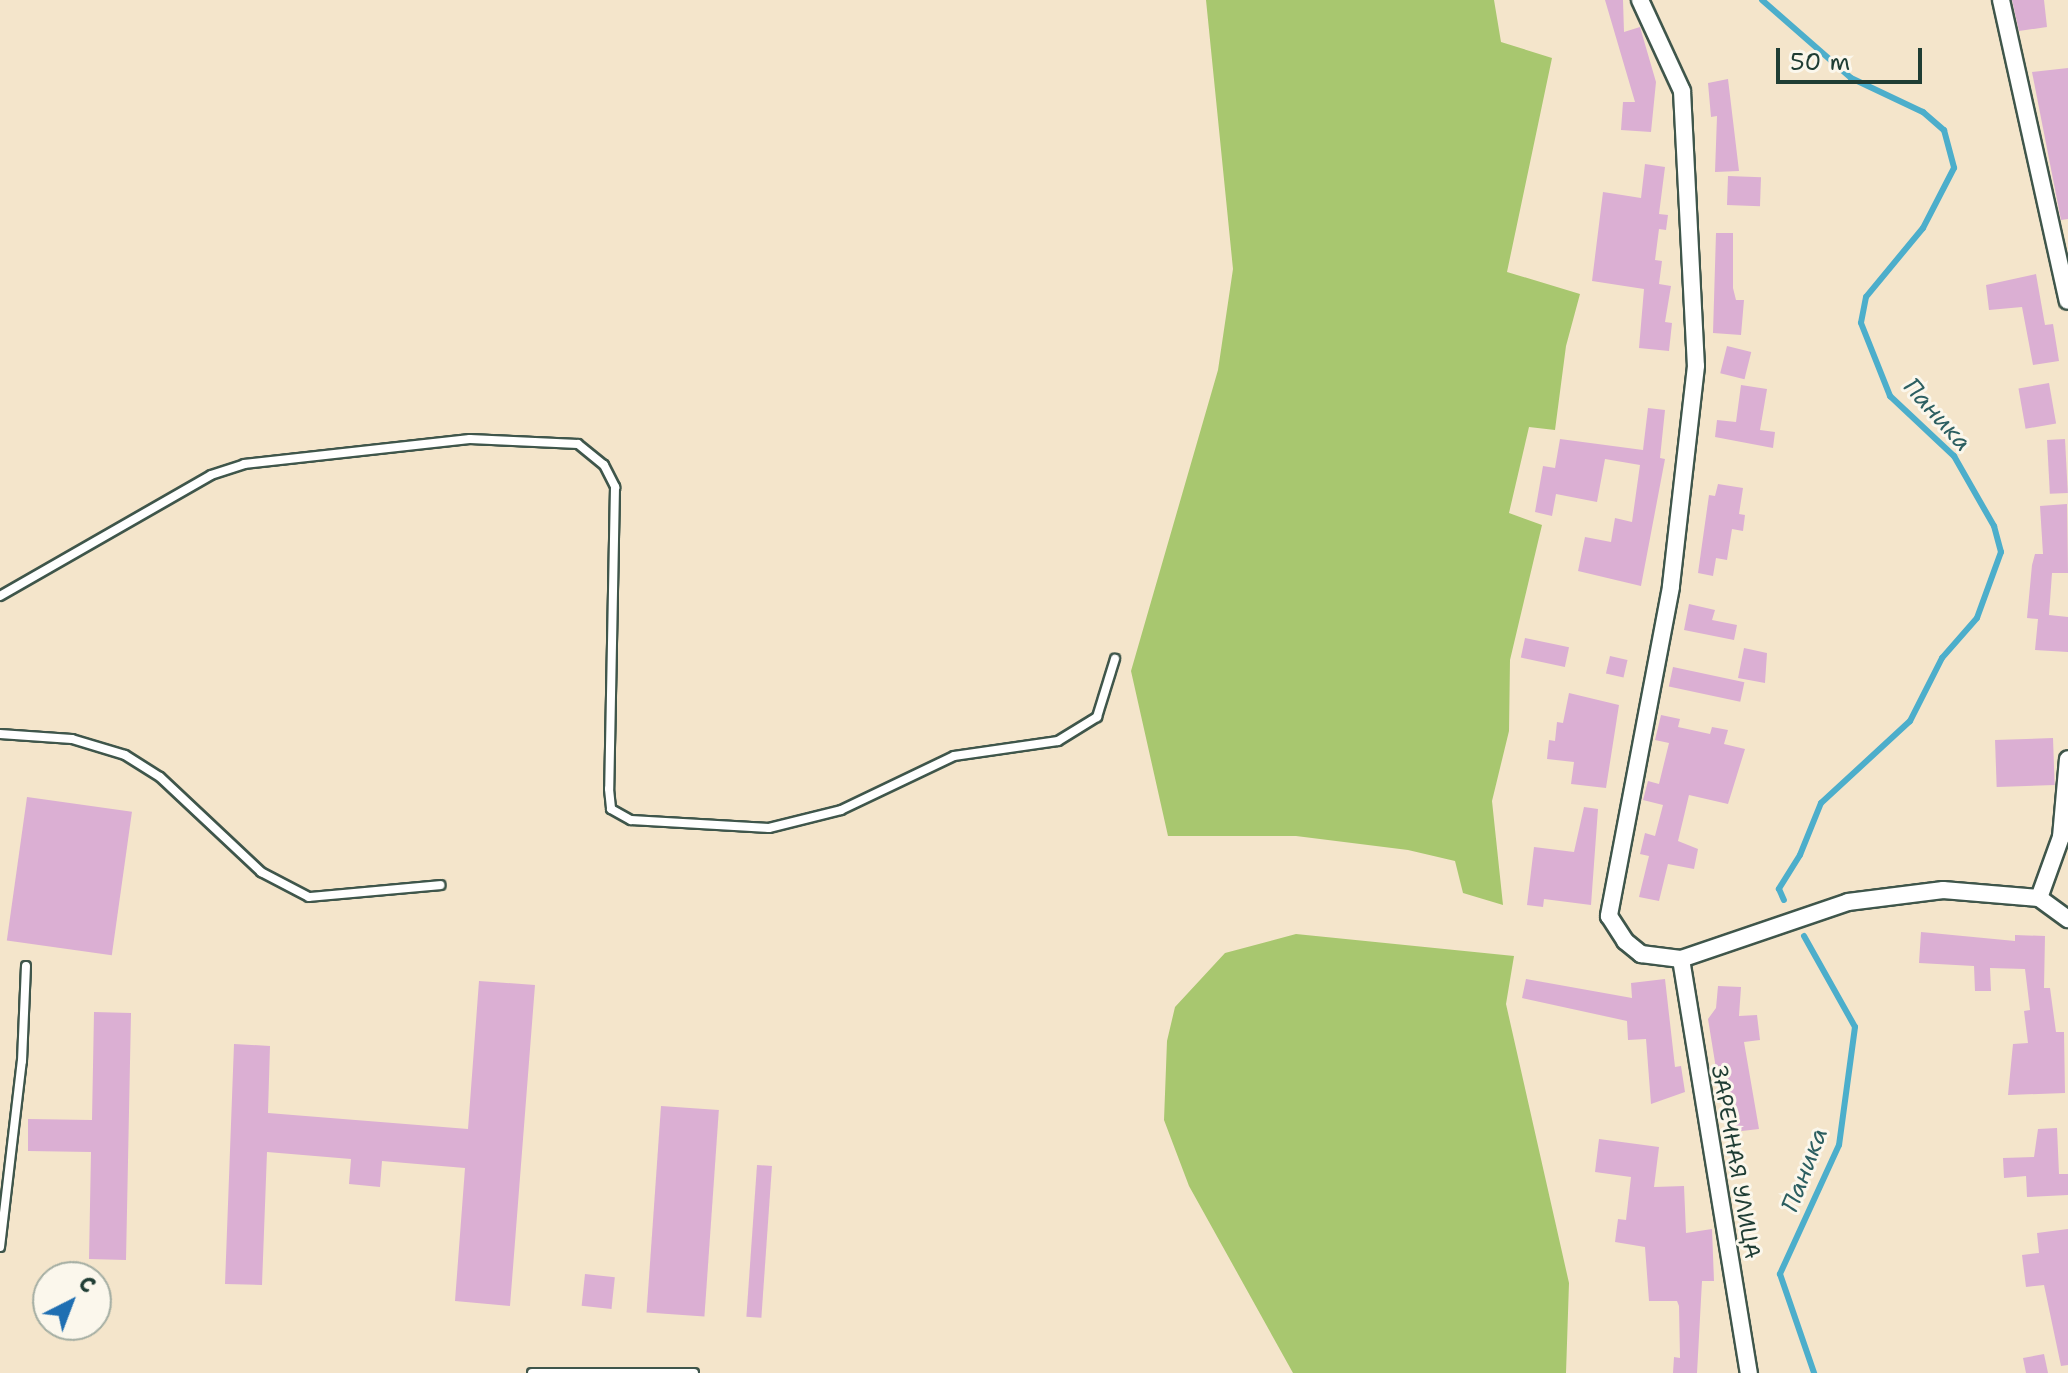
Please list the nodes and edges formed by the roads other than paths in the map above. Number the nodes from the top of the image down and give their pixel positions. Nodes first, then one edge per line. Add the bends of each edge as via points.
1 (1640, 0) edge
2 (2001, 0) edge
3 (2068, 301) edge
4 (0, 596) edge
5 (1115, 659) dead end
6 (0, 734) edge
7 (2068, 759) edge
8 (440, 885) dead end
9 (2039, 898) junction
10 (2068, 919) edge
11 (1681, 959) junction
12 (26, 966) dead end
13 (0, 1247) edge
14 (532, 1373) edge
15 (694, 1373) edge
16 (1749, 1373) edge

1 - 11 street via 1682,91 1696,366 1671,587 1609,916 1641,954
2 - 3 street
4 - 5 lane via 211,475 244,464 470,439 578,444 604,465 615,487 611,809 631,820 661,822 769,828 841,810 954,756 1058,741 1097,717
6 - 8 lane via 72,739 125,755 160,777 261,872 309,897
7 - 9 street via 2061,837
9 - 10 street
9 - 11 street via 1943,890 1848,902
11 - 16 street, ЗАРЕЧНАЯ УЛИЦА
12 - 13 lane via 22,1061
14 - 15 lane

